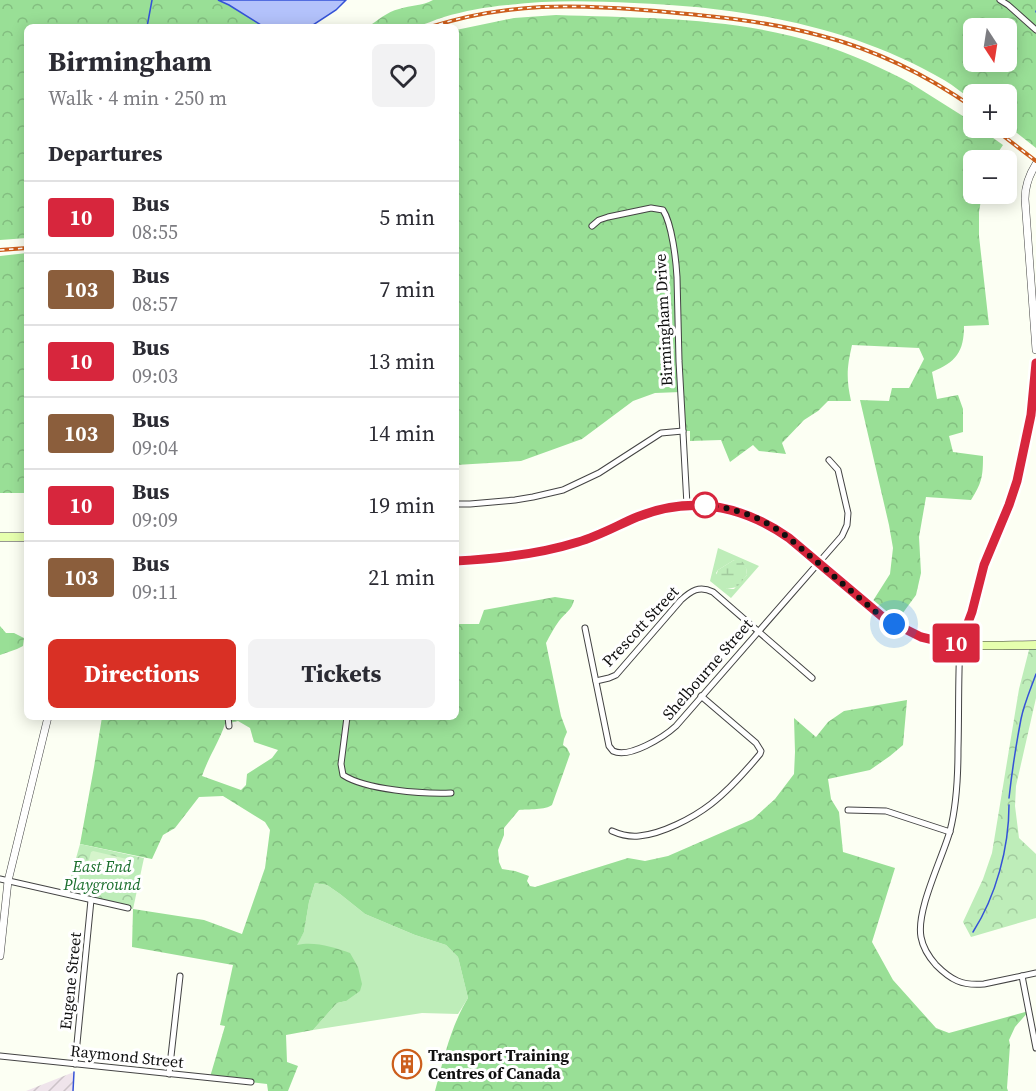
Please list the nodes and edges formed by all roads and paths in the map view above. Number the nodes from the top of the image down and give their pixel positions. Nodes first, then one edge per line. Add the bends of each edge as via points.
1 (1000, 0) edge
2 (1036, 30) edge
3 (1036, 164) edge
4 (592, 226) dead end
5 (1033, 260) edge
6 (1036, 350) edge
7 (1036, 363) edge
8 (683, 431) junction
9 (829, 460) dead end
10 (459, 504) edge
11 (687, 505) junction
12 (0, 537) edge
13 (24, 537) edge
14 (459, 561) edge
15 (819, 563) junction
16 (585, 628) dead end
17 (758, 632) junction
18 (960, 644) junction
19 (1036, 645) edge
20 (812, 678) dead end
21 (596, 681) junction
22 (701, 696) junction
23 (47, 720) edge
24 (228, 720) edge
25 (347, 720) edge
26 (229, 726) dead end
27 (451, 794) dead end
28 (848, 810) dead end
29 (612, 831) dead end
30 (950, 832) junction
31 (0, 879) edge
32 (8, 881) junction
33 (91, 900) junction
34 (128, 908) dead end
35 (0, 956) edge
36 (1036, 973) edge
37 (180, 976) dead end
38 (1022, 976) junction
39 (1036, 1048) edge
40 (0, 1056) edge
41 (75, 1064) junction
42 (169, 1074) junction
43 (251, 1082) dead end

1 - 2 street
3 - 5 street via 1025,192
4 - 8 street, Birmingham Drive via 608,217 651,208 663,210 667,218 678,277
5 - 6 street
7 - 18 street via 1031,415 1017,481 984,565
8 - 10 street via 661,433 599,473 563,490 515,500
8 - 11 street, Birmingham Drive
9 - 15 street, Shelbourne Street via 838,470 848,518 842,536
11 - 14 main road via 654,511 563,546
11 - 15 main road via 722,507 757,518
12 - 13 main road
15 - 17 street, Shelbourne Street
15 - 18 main road via 894,624 921,637
16 - 21 street, Shelbourne Street
17 - 20 street
17 - 21 street, Prescott Street via 713,592 696,589 681,600 616,675
17 - 22 street, Shelbourne Street
18 - 19 main road
18 - 30 street via 957,793
21 - 22 street, Shelbourne Street via 609,746 619,754 662,737
22 - 29 street via 756,743 760,754 730,787 697,814 641,836
23 - 32 street
24 - 26 street
25 - 27 street via 343,775 380,787
28 - 30 street via 886,811
30 - 38 street via 921,918 925,951 948,976 961,983 977,985
31 - 32 street
32 - 33 street
32 - 35 street
33 - 34 street
33 - 41 street, Eugene Street
36 - 38 street
37 - 42 street
38 - 39 street
40 - 41 street, Raymond Street
41 - 42 street, Raymond Street
42 - 43 street, Raymond Street

